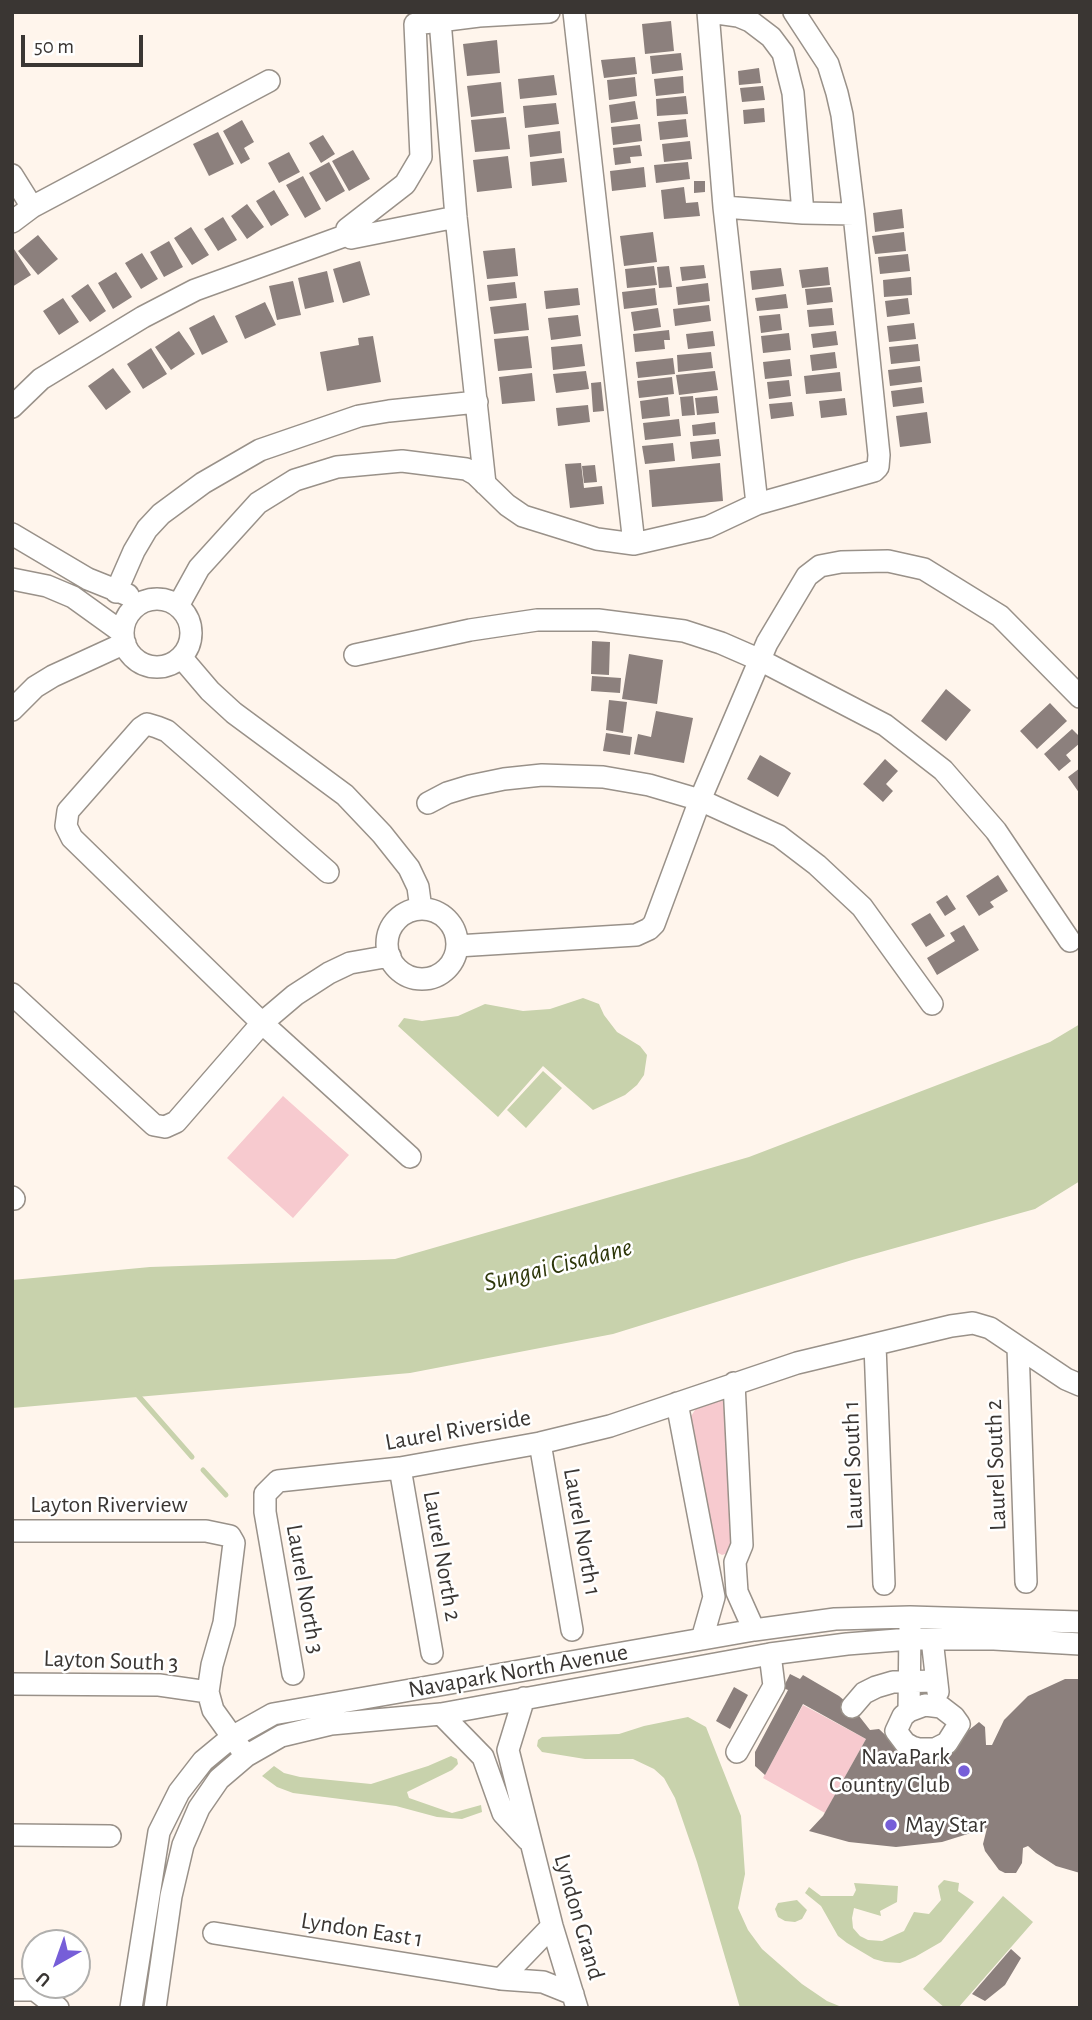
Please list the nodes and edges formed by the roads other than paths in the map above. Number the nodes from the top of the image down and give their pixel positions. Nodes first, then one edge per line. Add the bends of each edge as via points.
1 (549, 12) edge
2 (574, 12) edge
3 (709, 12) edge
4 (794, 12) edge
5 (480, 14) edge
6 (440, 20) junction
7 (268, 81) dead end
8 (12, 175) edge
9 (724, 207) junction
10 (32, 208) junction
11 (803, 213) junction
12 (854, 214) junction
13 (456, 216) junction
14 (12, 222) edge
15 (347, 235) junction
16 (477, 402) junction
17 (12, 407) edge
18 (485, 485) junction
19 (757, 504) junction
20 (12, 534) edge
21 (634, 544) junction
22 (12, 579) edge
23 (116, 592) junction
24 (147, 600) junction
25 (178, 606) junction
26 (124, 638) junction
27 (355, 655) dead end
28 (181, 657) junction
29 (760, 660) junction
30 (1080, 698) edge
31 (12, 710) edge
32 (700, 800) junction
33 (428, 803) dead end
34 (328, 872) dead end
35 (421, 909) junction
36 (1070, 941) dead end
37 (457, 946) junction
38 (390, 956) junction
39 (12, 994) edge
40 (932, 1004) dead end
41 (262, 1023) junction
42 (410, 1157) dead end
43 (875, 1345) junction
44 (1018, 1348) junction
45 (734, 1383) junction
46 (1080, 1385) edge
47 (677, 1403) junction
48 (540, 1443) junction
49 (400, 1468) junction
50 (265, 1512) joint
51 (12, 1531) edge
52 (735, 1562) junction
53 (707, 1567) junction
54 (1026, 1582) dead end
55 (884, 1584) dead end
56 (910, 1617) junction
57 (1080, 1622) edge
58 (572, 1630) dead end
59 (754, 1630) junction
60 (702, 1639) junction
61 (910, 1639) junction
62 (932, 1639) junction
63 (1080, 1644) edge
64 (432, 1653) dead end
65 (770, 1654) junction
66 (293, 1674) dead end
67 (936, 1681) junction
68 (910, 1682) junction
69 (12, 1684) edge
70 (208, 1692) junction
71 (524, 1698) junction
72 (852, 1707) dead end
73 (941, 1707) junction
74 (909, 1711) junction
75 (441, 1714) junction
76 (232, 1737) junction
77 (508, 1750) junction
78 (737, 1752) dead end
79 (246, 1756) junction
80 (483, 1757) junction
81 (12, 1835) edge
82 (110, 1836) dead end
83 (530, 1841) junction
84 (552, 1926) junction
85 (214, 1933) dead end
86 (501, 1979) junction
87 (12, 1990) edge
88 (575, 2001) edge
89 (58, 2008) edge
90 (131, 2008) edge
91 (155, 2008) edge

1 - 5 street
2 - 21 street
3 - 9 street
3 - 11 street via 750,21 783,52 793,93
4 - 12 street via 819,46 835,84
5 - 6 street
6 - 13 street
6 - 15 street via 415,24 418,164 405,184 347,229
7 - 10 street
8 - 10 street
9 - 11 street
9 - 19 street
10 - 14 street
11 - 12 street
12 - 19 street via 878,467
13 - 15 street
13 - 16 street
15 - 17 street via 195,290 41,380
16 - 18 street
16 - 23 street via 359,416 260,450 161,514 134,551
18 - 21 street via 523,516 597,539
18 - 25 street via 466,469 402,461 337,467 295,480 258,503 233,528 199,568
19 - 21 street via 708,527
20 - 23 street
22 - 26 street via 73,597
23 - 24 street
24 - 25 street via 168,600
24 - 26 street via 130,613
25 - 28 street via 186,615 191,637
26 - 28 street via 138,661 149,665 172,663
26 - 31 street via 52,676
27 - 29 street via 537,620 598,620 684,631
28 - 35 street via 234,713 345,795 409,868
29 - 30 street via 807,576 820,566 841,562 888,561 924,569 1000,616
29 - 32 street
29 - 36 street via 885,725 943,770 996,831
32 - 33 street via 603,777 542,775 470,786
32 - 37 street via 649,929 636,934
32 - 40 street via 779,836 841,886 886,937
34 - 41 street via 167,731 147,724 68,811 66,826 72,838
35 - 37 street via 432,910 450,923
35 - 38 street via 410,911 393,925 387,946
37 - 38 street via 448,967 428,978 404,974
38 - 41 street via 350,963 329,973
39 - 41 street via 154,1125 165,1127 176,1122
41 - 42 street
43 - 44 street, Laurel Riverside via 973,1323 990,1328
43 - 45 street, Laurel Riverside
43 - 55 street, Laurel South 1
44 - 46 street, Laurel Riverside
44 - 54 street, Laurel South 2
45 - 47 street, Laurel Riverside
45 - 52 street via 742,1545
47 - 48 street, Laurel Riverside
47 - 53 street
48 - 49 street, Laurel Riverside
48 - 58 street, Laurel North 1
49 - 50 street, Laurel Riverside via 278,1481 265,1494
49 - 64 street, Laurel North 2
50 - 66 street, Laurel North 3
51 - 70 street, Layton Riverview via 206,1531 230,1535 234,1543 224,1623
52 - 53 street
52 - 59 street via 737,1592
53 - 60 street via 714,1597
56 - 57 street
56 - 59 street via 835,1619
56 - 61 street
59 - 60 street
60 - 76 street via 273,1714
61 - 62 street, Navapark North Avenue
61 - 65 street, Navapark North Avenue
61 - 68 street
62 - 63 street, Navapark North Avenue
62 - 67 street
65 - 71 street, Navapark North Avenue
65 - 78 street via 774,1686
67 - 68 street
67 - 73 street
68 - 72 street via 876,1687
68 - 74 street
69 - 70 street, Layton South 3 via 159,1685
70 - 76 street via 213,1710
71 - 75 street, Navapark North Avenue
71 - 77 street
73 - 74 street via 925,1705
73 - 74 street via 959,1724 947,1742 927,1750 905,1743 896,1731
75 - 79 street, Navapark North Avenue via 331,1724 281,1736
75 - 80 street, Lyndon Grand
76 - 79 street
76 - 90 street via 195,1771 159,1832
77 - 80 street
77 - 83 street, Lyndon Grand
79 - 91 street, Navapark North Avenue via 219,1779 199,1808 183,1845
80 - 83 street, Lyndon Grand via 503,1813
81 - 82 street
83 - 84 street, Lyndon Grand
84 - 86 street
84 - 88 street, Lyndon Grand
85 - 86 street, Lyndon East 1
86 - 88 street, Lyndon East 1 via 543,1982
87 - 89 street via 34,1990

